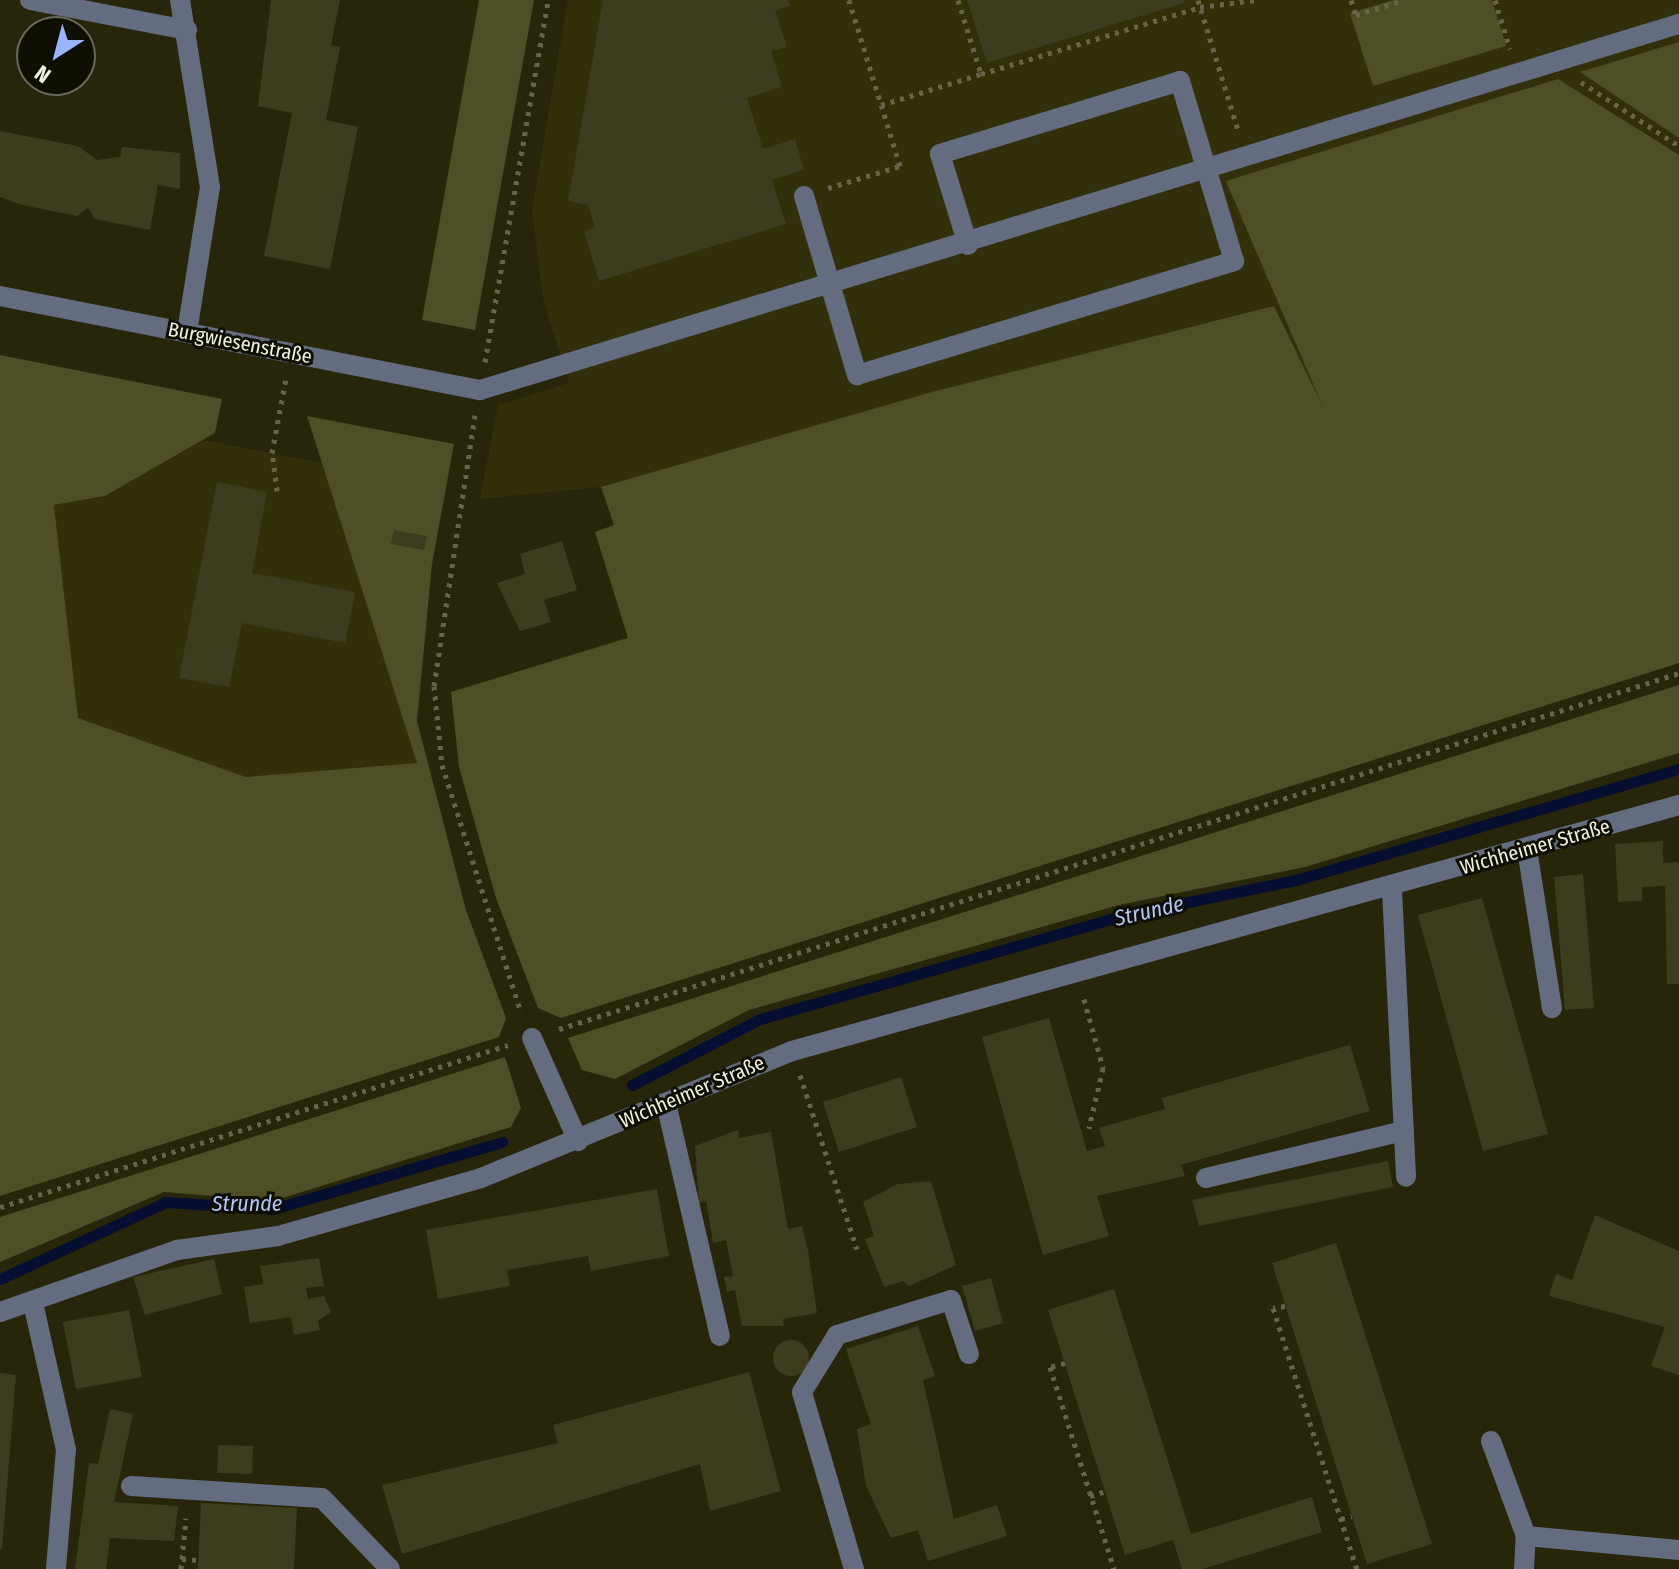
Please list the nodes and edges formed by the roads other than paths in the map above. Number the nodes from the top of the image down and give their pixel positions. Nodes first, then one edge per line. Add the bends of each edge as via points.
1 (30, 0) edge
2 (180, 0) edge
3 (1679, 24) edge
4 (187, 30) junction
5 (1207, 170) junction
6 (804, 196) road end
7 (968, 245) junction
8 (830, 287) junction
9 (0, 296) edge
10 (187, 332) junction
11 (1679, 805) edge
12 (1527, 849) junction
13 (1392, 890) junction
14 (1552, 1008) dead end
15 (532, 1038) road end
16 (666, 1103) junction
17 (1403, 1131) junction
18 (578, 1141) junction
19 (1406, 1177) dead end
20 (1206, 1178) dead end
21 (33, 1303) junction
22 (0, 1312) edge
23 (720, 1336) dead end
24 (969, 1354) dead end
25 (1491, 1441) dead end
26 (131, 1486) dead end
27 (1526, 1536) junction
28 (1679, 1550) edge
29 (56, 1569) edge
30 (390, 1569) edge
31 (854, 1569) edge
32 (1524, 1569) edge

1 - 4 street
2 - 4 street
3 - 5 street
4 - 10 street via 210,187
5 - 7 street
5 - 7 street via 1180,81 940,154
5 - 8 street via 1234,261 857,375
6 - 8 street
7 - 8 street
8 - 10 street, Burgwiesenstraße via 480,390
9 - 10 street, Burgwiesenstraße
11 - 12 street, Wichheimer Straße
12 - 13 street, Wichheimer Straße
12 - 14 street
13 - 16 street, Wichheimer Straße via 792,1051
13 - 17 street
15 - 18 street
16 - 18 street, Wichheimer Straße
16 - 23 street
17 - 19 street
17 - 20 street
18 - 21 street, Wichheimer Straße via 376,1212 132,1264
21 - 22 street, Wichheimer Straße
21 - 29 street via 66,1449
24 - 31 street via 951,1300 837,1335 802,1392
25 - 27 street
26 - 30 street via 322,1498
27 - 28 street
27 - 32 street

